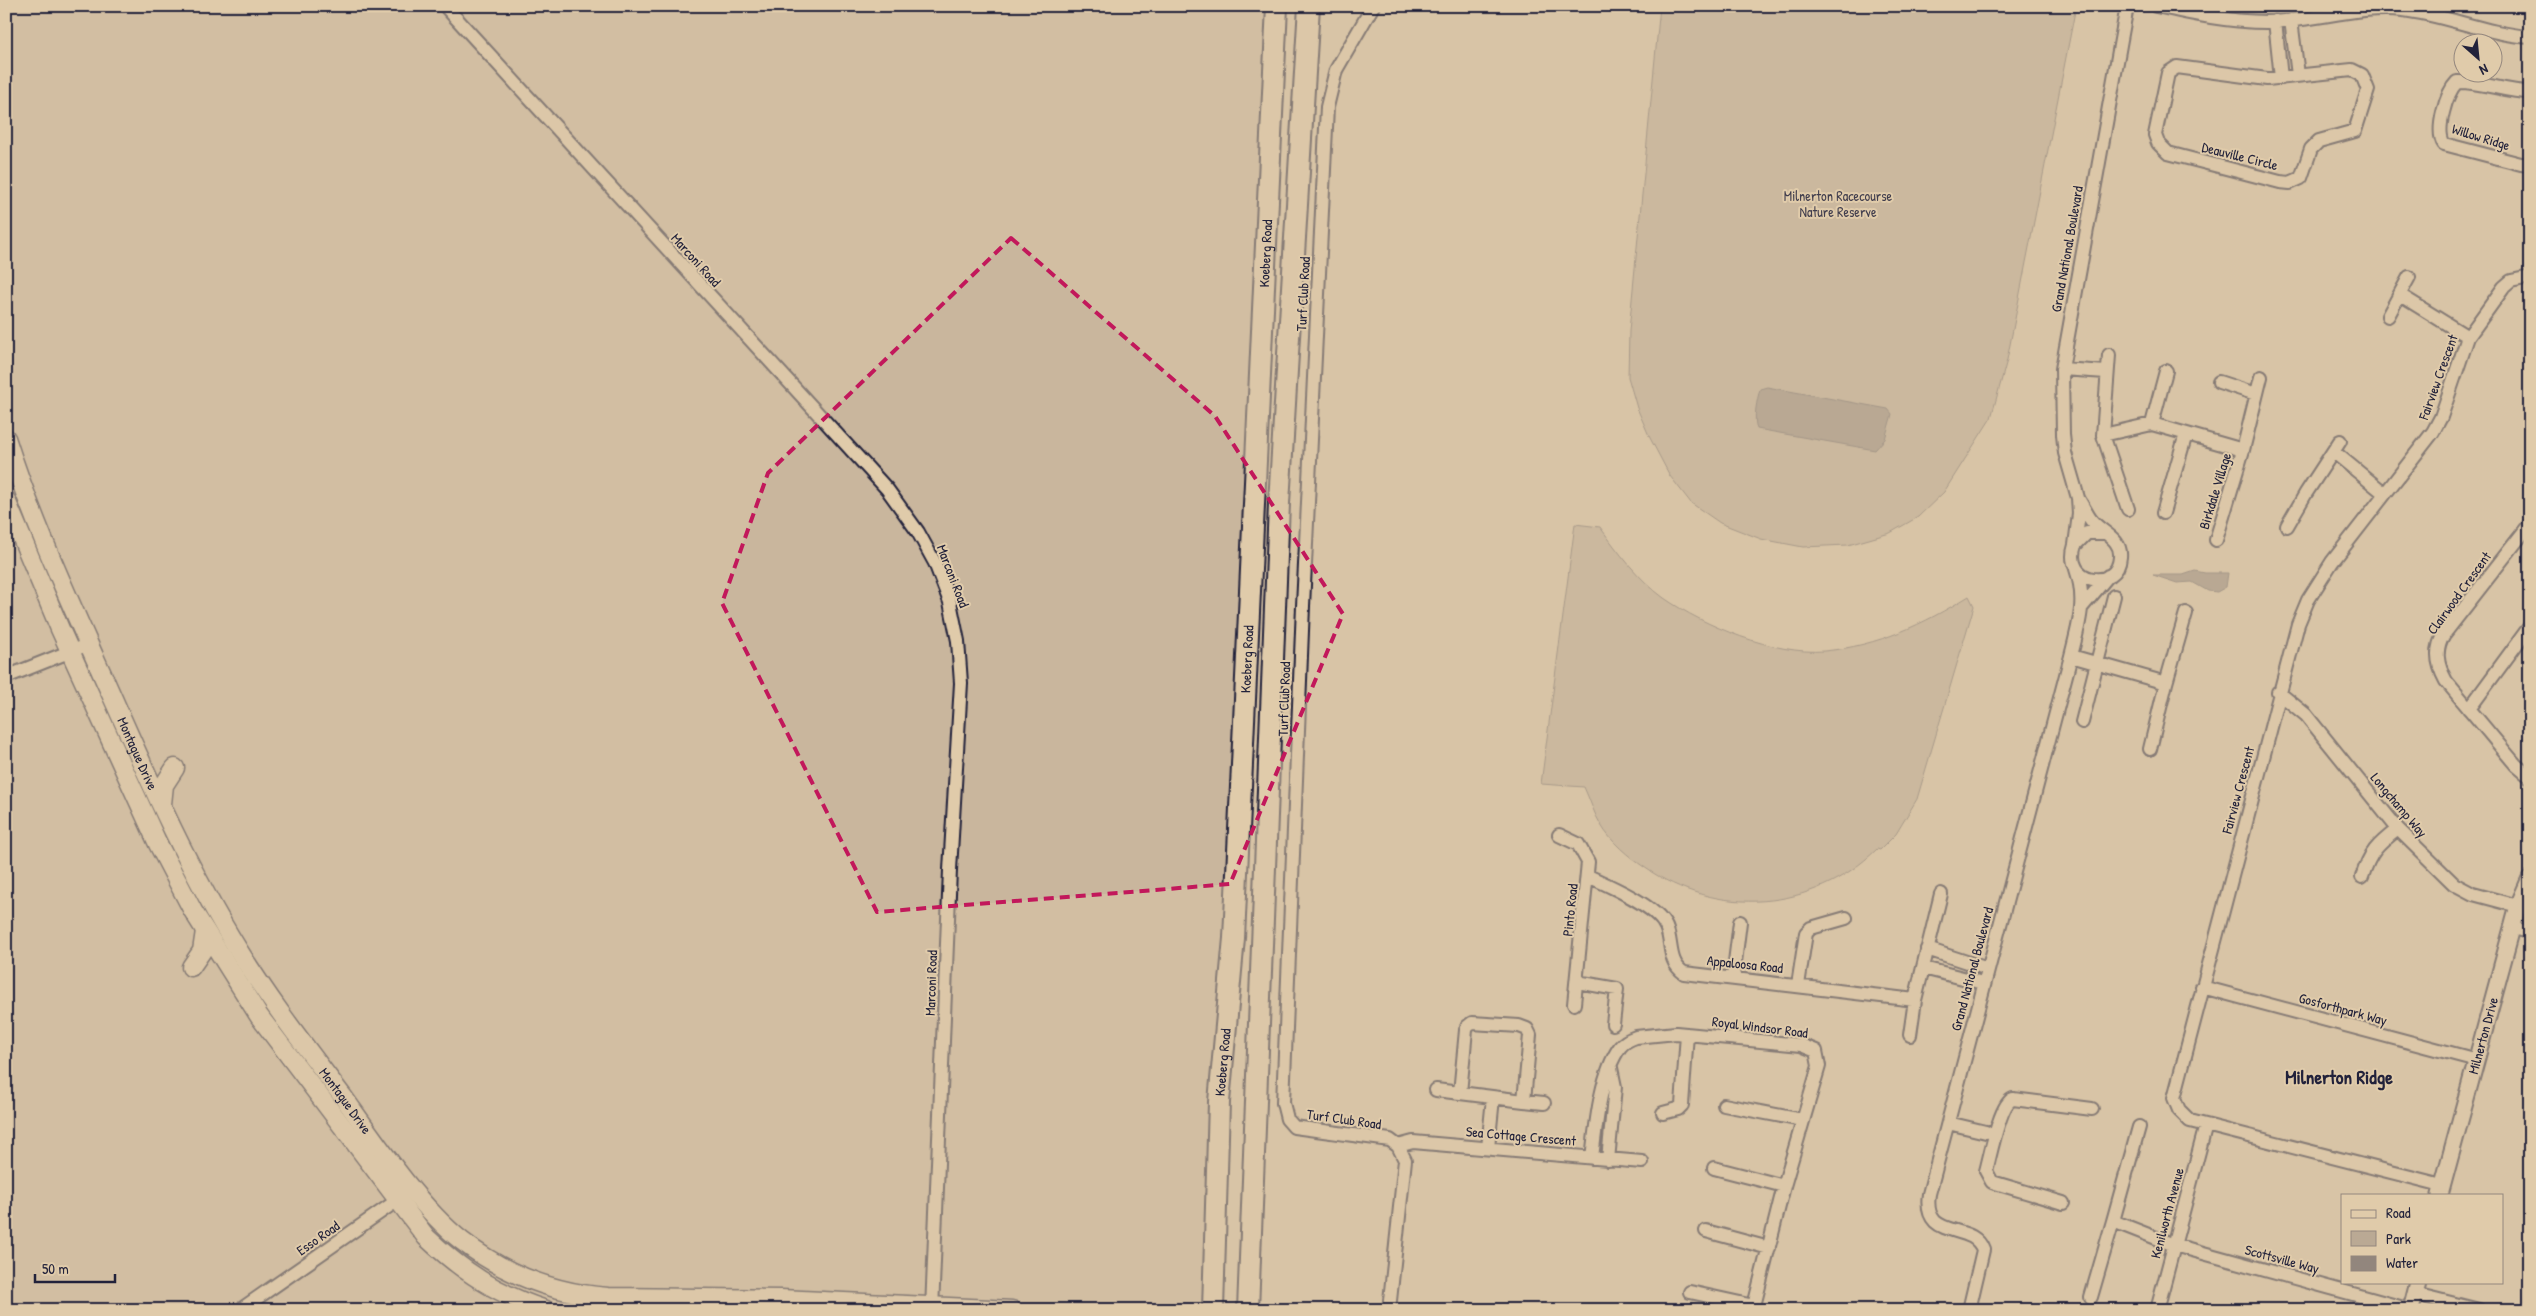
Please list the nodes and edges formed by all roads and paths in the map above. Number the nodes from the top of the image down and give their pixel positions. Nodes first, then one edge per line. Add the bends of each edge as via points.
1 (445, 6) edge
2 (1277, 6) edge
3 (1309, 6) edge
4 (1373, 6) edge
5 (2127, 6) edge
6 (2156, 6) edge
7 (2291, 20) junction
8 (2275, 21) junction
9 (2530, 38) edge
10 (2298, 76) junction
11 (2281, 78) junction
12 (2530, 92) edge
13 (2530, 165) edge
14 (2410, 277) dead end
15 (2530, 277) edge
16 (2400, 295) junction
17 (2388, 316) dead end
18 (2468, 337) junction
19 (2109, 355) dead end
20 (2062, 371) junction
21 (2166, 371) dead end
22 (2106, 375) junction
23 (2261, 376) dead end
24 (2219, 382) dead end
25 (2256, 394) junction
26 (2152, 424) junction
27 (2186, 434) junction
28 (2103, 435) junction
29 (6, 438) edge
30 (2243, 450) junction
31 (2384, 492) junction
32 (2078, 498) junction
33 (6, 500) edge
34 (2128, 508) dead end
35 (2163, 513) dead end
36 (2530, 524) edge
37 (2287, 526) dead end
38 (2104, 533) junction
39 (2216, 540) dead end
40 (2075, 545) junction
41 (2076, 569) junction
42 (2109, 576) junction
43 (2114, 596) dead end
44 (2082, 607) junction
45 (2186, 613) dead end
46 (2530, 626) edge
47 (89, 644) junction
48 (72, 653) junction
49 (2071, 656) junction
50 (2097, 663) junction
51 (6, 677) edge
52 (2166, 683) junction
53 (2278, 692) junction
54 (2469, 709) junction
55 (2082, 722) dead end
56 (2150, 749) dead end
57 (175, 768) dead end
58 (2530, 777) edge
59 (162, 805) junction
60 (2398, 829) junction
61 (1559, 835) dead end
62 (1588, 876) junction
63 (2362, 877) dead end
64 (2530, 878) edge
65 (1941, 894) dead end
66 (2518, 906) junction
67 (1846, 918) dead end
68 (1740, 922) dead end
69 (2512, 928) junction
70 (204, 931) junction
71 (2530, 932) edge
72 (1927, 949) junction
73 (191, 967) dead end
74 (1923, 968) junction
75 (1988, 968) junction
76 (1733, 978) junction
77 (1577, 982) junction
78 (1983, 983) junction
79 (1798, 985) junction
80 (2202, 987) junction
81 (1915, 1000) junction
82 (1574, 1004) dead end
83 (1613, 1024) dead end
84 (1687, 1034) junction
85 (1910, 1035) dead end
86 (2477, 1060) junction
87 (1611, 1068) junction
88 (1436, 1090) dead end
89 (1460, 1093) junction
90 (1493, 1098) junction
91 (1524, 1101) junction
92 (1544, 1103) dead end
93 (1724, 1105) dead end
94 (2092, 1109) dead end
95 (1663, 1113) dead end
96 (1802, 1120) junction
97 (1948, 1123) junction
98 (2206, 1125) junction
99 (2139, 1126) dead end
100 (1986, 1132) dead end
101 (1398, 1146) junction
102 (1488, 1148) junction
103 (1592, 1158) junction
104 (1608, 1160) junction
105 (1642, 1162) dead end
106 (1714, 1168) dead end
107 (1784, 1186) junction
108 (413, 1189) junction
109 (2441, 1190) edge
110 (397, 1201) junction
111 (2063, 1203) dead end
112 (2113, 1220) junction
113 (1706, 1231) dead end
114 (2174, 1245) junction
115 (1769, 1248) junction
116 (2417, 1288) edge
117 (1690, 1292) dead end
118 (2091, 1297) dead end
119 (803, 1305) edge
120 (932, 1308) edge
121 (1753, 1308) edge
122 (240, 1310) edge
123 (546, 1310) edge
124 (1012, 1310) edge
125 (1213, 1310) edge
126 (1248, 1310) edge
127 (1389, 1310) edge
128 (1969, 1310) edge
129 (2157, 1310) edge
130 (2411, 1310) edge
131 (2480, 1310) edge

1 - 120 street, Marconi Road via 887,489 918,532 935,563 950,602 958,641 961,683
2 - 125 main road, Koeberg Road via 1234,938 1220,1102
3 - 126 main road, Koeberg Road via 1279,503
4 - 101 street, Turf Club Road via 1336,70 1327,107 1283,1103 1287,1119 1294,1127 1390,1140
5 - 20 street, Grand National Boulevard
6 - 8 street via 2226,19
7 - 8 street
7 - 9 street via 2363,11 2402,10 2489,32
7 - 10 street
8 - 11 street
10 - 11 street, Deauville Circle
10 - 11 street, Deauville Circle via 2352,70 2362,75 2368,90 2355,131 2319,141 2311,149 2305,172 2298,181 2280,182 2168,153 2158,143 2155,135 2165,81 2173,69 2196,68 2267,79
12 - 13 street, Willow Ridge via 2457,82 2450,88 2439,131 2444,144
14 - 16 street
15 - 18 street, Fairview Crescent via 2511,281
16 - 17 street
16 - 18 street
18 - 31 street, Fairview Crescent via 2434,432
19 - 22 street
20 - 22 street
20 - 32 street, Grand National Boulevard via 2062,435
21 - 26 street
22 - 28 street
23 - 25 street, Birkdale Village
24 - 25 street
25 - 30 street, Birkdale Village
26 - 27 street, Birkdale Village
26 - 28 street, Birkdale Village
27 - 30 street, Birkdale Village
27 - 35 street
28 - 34 street
29 - 47 main road, Montague Drive via 41,537
30 - 39 street, Birkdale Village
31 - 37 street via 2337,447
31 - 53 street, Fairview Crescent via 2308,600
32 - 38 street, Grand National Boulevard via 2091,520
32 - 40 street, Grand National Boulevard
33 - 48 main road, Montague Drive via 30,562
36 - 54 street, Clairwood Crescent via 2438,644 2440,671
38 - 40 street via 2087,533
38 - 42 street via 2116,541 2120,555 2116,569
40 - 41 street via 2072,557
41 - 42 street via 2094,579
41 - 44 street, Grand National Boulevard via 2083,589
42 - 44 street, Grand National Boulevard
43 - 50 street
44 - 49 street, Grand National Boulevard
45 - 52 street
46 - 54 street
47 - 48 street
47 - 59 main road, Montague Drive
48 - 51 street
48 - 70 main road, Montague Drive via 158,844
49 - 50 street
49 - 75 street, Grand National Boulevard
50 - 52 street
50 - 55 street
52 - 56 street
53 - 60 street, Longchamp Way via 2306,715
53 - 80 street, Fairview Crescent
54 - 58 street, Clairwood Crescent
57 - 59 main road via 164,785
59 - 108 main road, Montague Drive via 188,862 261,985
60 - 63 street via 2373,850
60 - 66 street, Longchamp Way via 2460,888
61 - 62 street, Pinto Road via 1569,838 1581,848 1588,862
62 - 76 street, Appaloosa Road via 1608,884 1664,922 1671,955 1679,970
62 - 77 street, Pinto Road
64 - 66 street, Milnerton Drive
65 - 72 street
66 - 69 street, Milnerton Drive
67 - 79 street via 1811,928 1806,933
68 - 76 street
69 - 71 street
69 - 86 street, Milnerton Drive
70 - 73 main road via 202,951
70 - 110 main road, Montague Drive via 259,1016
72 - 74 street
72 - 75 street
74 - 78 street
74 - 81 street
75 - 78 street, Grand National Boulevard
76 - 79 street, Appaloosa Road
77 - 82 street, Pinto Road
77 - 83 street via 1618,989
78 - 97 street, Grand National Boulevard
79 - 81 street, Appaloosa Road
80 - 86 street, Gosforthpark Way
80 - 98 street, Fairview Crescent via 2174,1098 2185,1117
81 - 85 street
84 - 87 street, Royal Windsor Road via 1629,1040 1621,1046
84 - 95 street via 1682,1105
84 - 96 street, Royal Windsor Road via 1801,1045 1816,1051 1818,1066
86 - 109 street, Milnerton Drive
87 - 103 street, Royal Windsor Road via 1602,1088
87 - 104 street via 1615,1087
88 - 89 street
89 - 90 street
89 - 91 street via 1466,1027 1472,1023 1519,1026 1528,1029 1530,1035
90 - 91 street
90 - 102 street
91 - 92 street
93 - 96 street
94 - 111 street via 2013,1099 2007,1103 1994,1137 1986,1171 1992,1182
96 - 107 street, Royal Windsor Road
97 - 100 street
97 - 128 street, Grand National Boulevard via 1927,1205 1936,1223 1981,1243 1983,1250
98 - 109 street, Fairview Crescent
98 - 114 street, Kenilworth Avenue
99 - 112 street
101 - 102 street, Sea Cottage Crescent via 1413,1142
101 - 127 street via 1405,1160
102 - 103 street, Sea Cottage Crescent
103 - 104 street, Sea Cottage Crescent
104 - 105 street, Sea Cottage Crescent
106 - 107 street
107 - 115 street, Royal Windsor Road
108 - 110 street, Esso Road
108 - 119 main road, Montague Drive via 440,1221 473,1249 501,1268 546,1287 608,1297
110 - 122 street, Esso Road
110 - 123 main road, Montague Drive via 426,1237 451,1261 492,1289
112 - 114 street, Scottsville Way
112 - 118 street
113 - 115 street
114 - 129 street, Kenilworth Avenue
114 - 130 street, Scottsville Way
115 - 121 street, Royal Windsor Road
116 - 130 street
116 - 131 street
117 - 121 street
119 - 120 main road, Montague Drive
120 - 124 main road, Montague Drive

